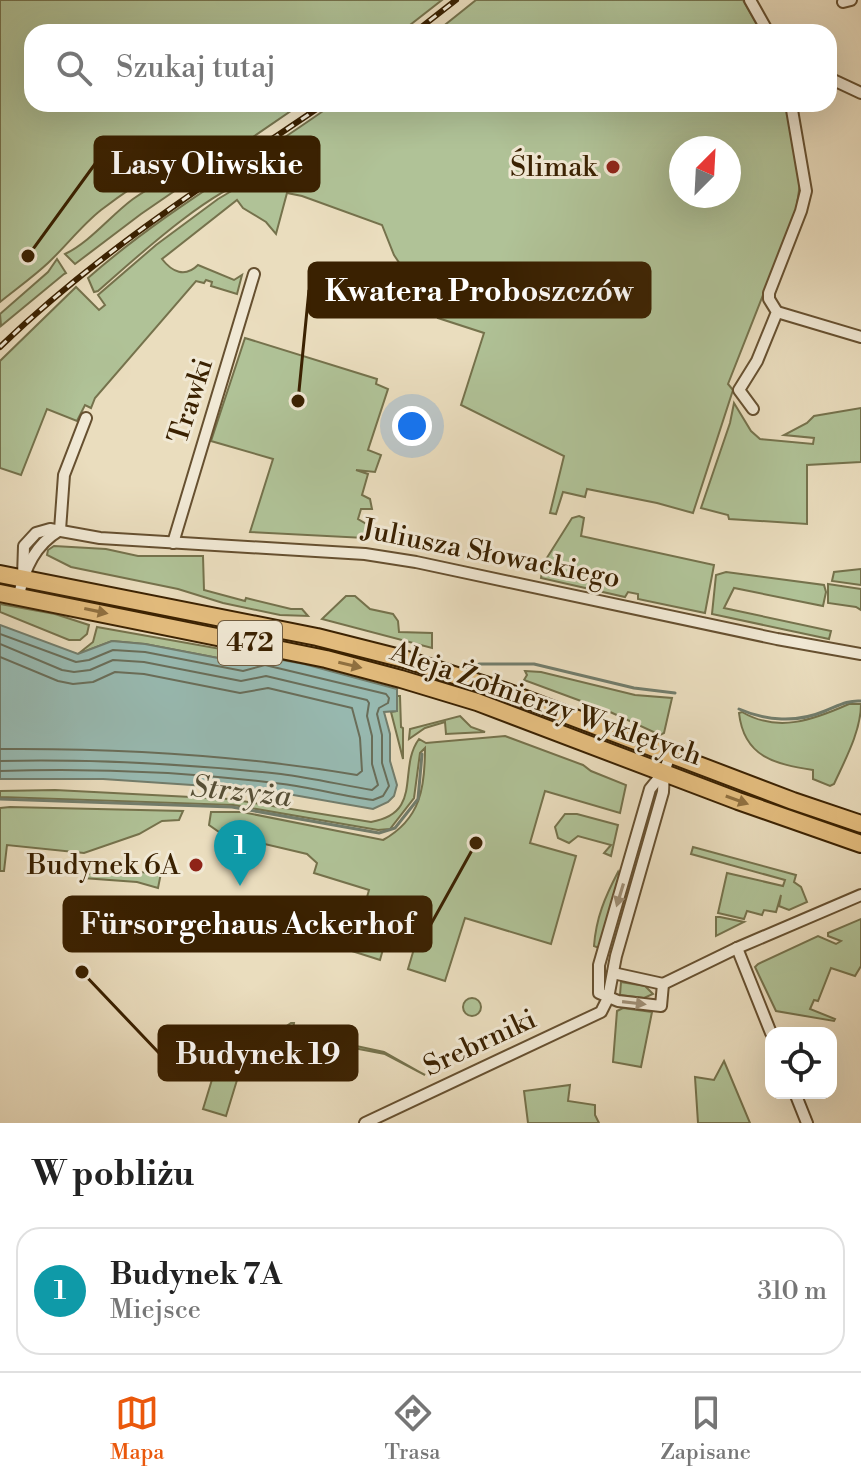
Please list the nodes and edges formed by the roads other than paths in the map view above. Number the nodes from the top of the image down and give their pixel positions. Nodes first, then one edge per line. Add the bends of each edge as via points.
1 (750, 0) edge
2 (764, 24) edge
3 (837, 82) edge
4 (861, 93) edge
5 (792, 112) edge
6 (254, 274) dead end
7 (777, 312) junction
8 (861, 337) edge
9 (753, 409) dead end
10 (86, 418) dead end
11 (60, 530) junction
12 (173, 543) junction
13 (0, 574) edge
14 (23, 577) junction
15 (0, 593) edge
16 (19, 595) junction
17 (861, 654) edge
18 (670, 755) junction
19 (664, 772) junction
20 (861, 824) edge
21 (861, 844) edge
22 (629, 865) junction
23 (641, 869) junction
24 (861, 895) edge
25 (737, 948) junction
26 (613, 973) junction
27 (663, 984) junction
28 (608, 998) junction
29 (769, 1027) edge
30 (797, 1099) edge
31 (365, 1123) edge
32 (807, 1123) edge

1 - 2 street
3 - 4 street
5 - 7 street via 806,191 769,293
6 - 12 street, Trawki
7 - 8 street
7 - 9 street via 739,390
10 - 11 street via 64,475
11 - 12 street, Juliusza Słowackiego via 94,538
11 - 14 street via 39,546
12 - 17 street, Juliusza Słowackiego via 396,558
13 - 14 main road, 472
14 - 16 street
14 - 18 main road, Aleja Żołnierzy Wyklętych / 472 via 404,659
15 - 16 main road, 472
16 -> 19 main road, Aleja Żołnierzy Wyklętych / 472 via 365,668 477,702
18 - 19 street
18 - 20 main road, Aleja Żołnierzy Wyklętych / 472
19 -> 21 main road, Aleja Żołnierzy Wyklętych / 472
19 - 22 street via 650,789
19 - 23 street
22 - 23 street
22 -> 28 street via 599,965 599,993
23 - 26 street
24 - 25 street
25 - 27 street
25 - 29 street
26 - 27 street
26 - 28 street
28 -> 27 street via 661,1006
28 - 31 street, Srebrniki via 601,1012
30 - 32 street

